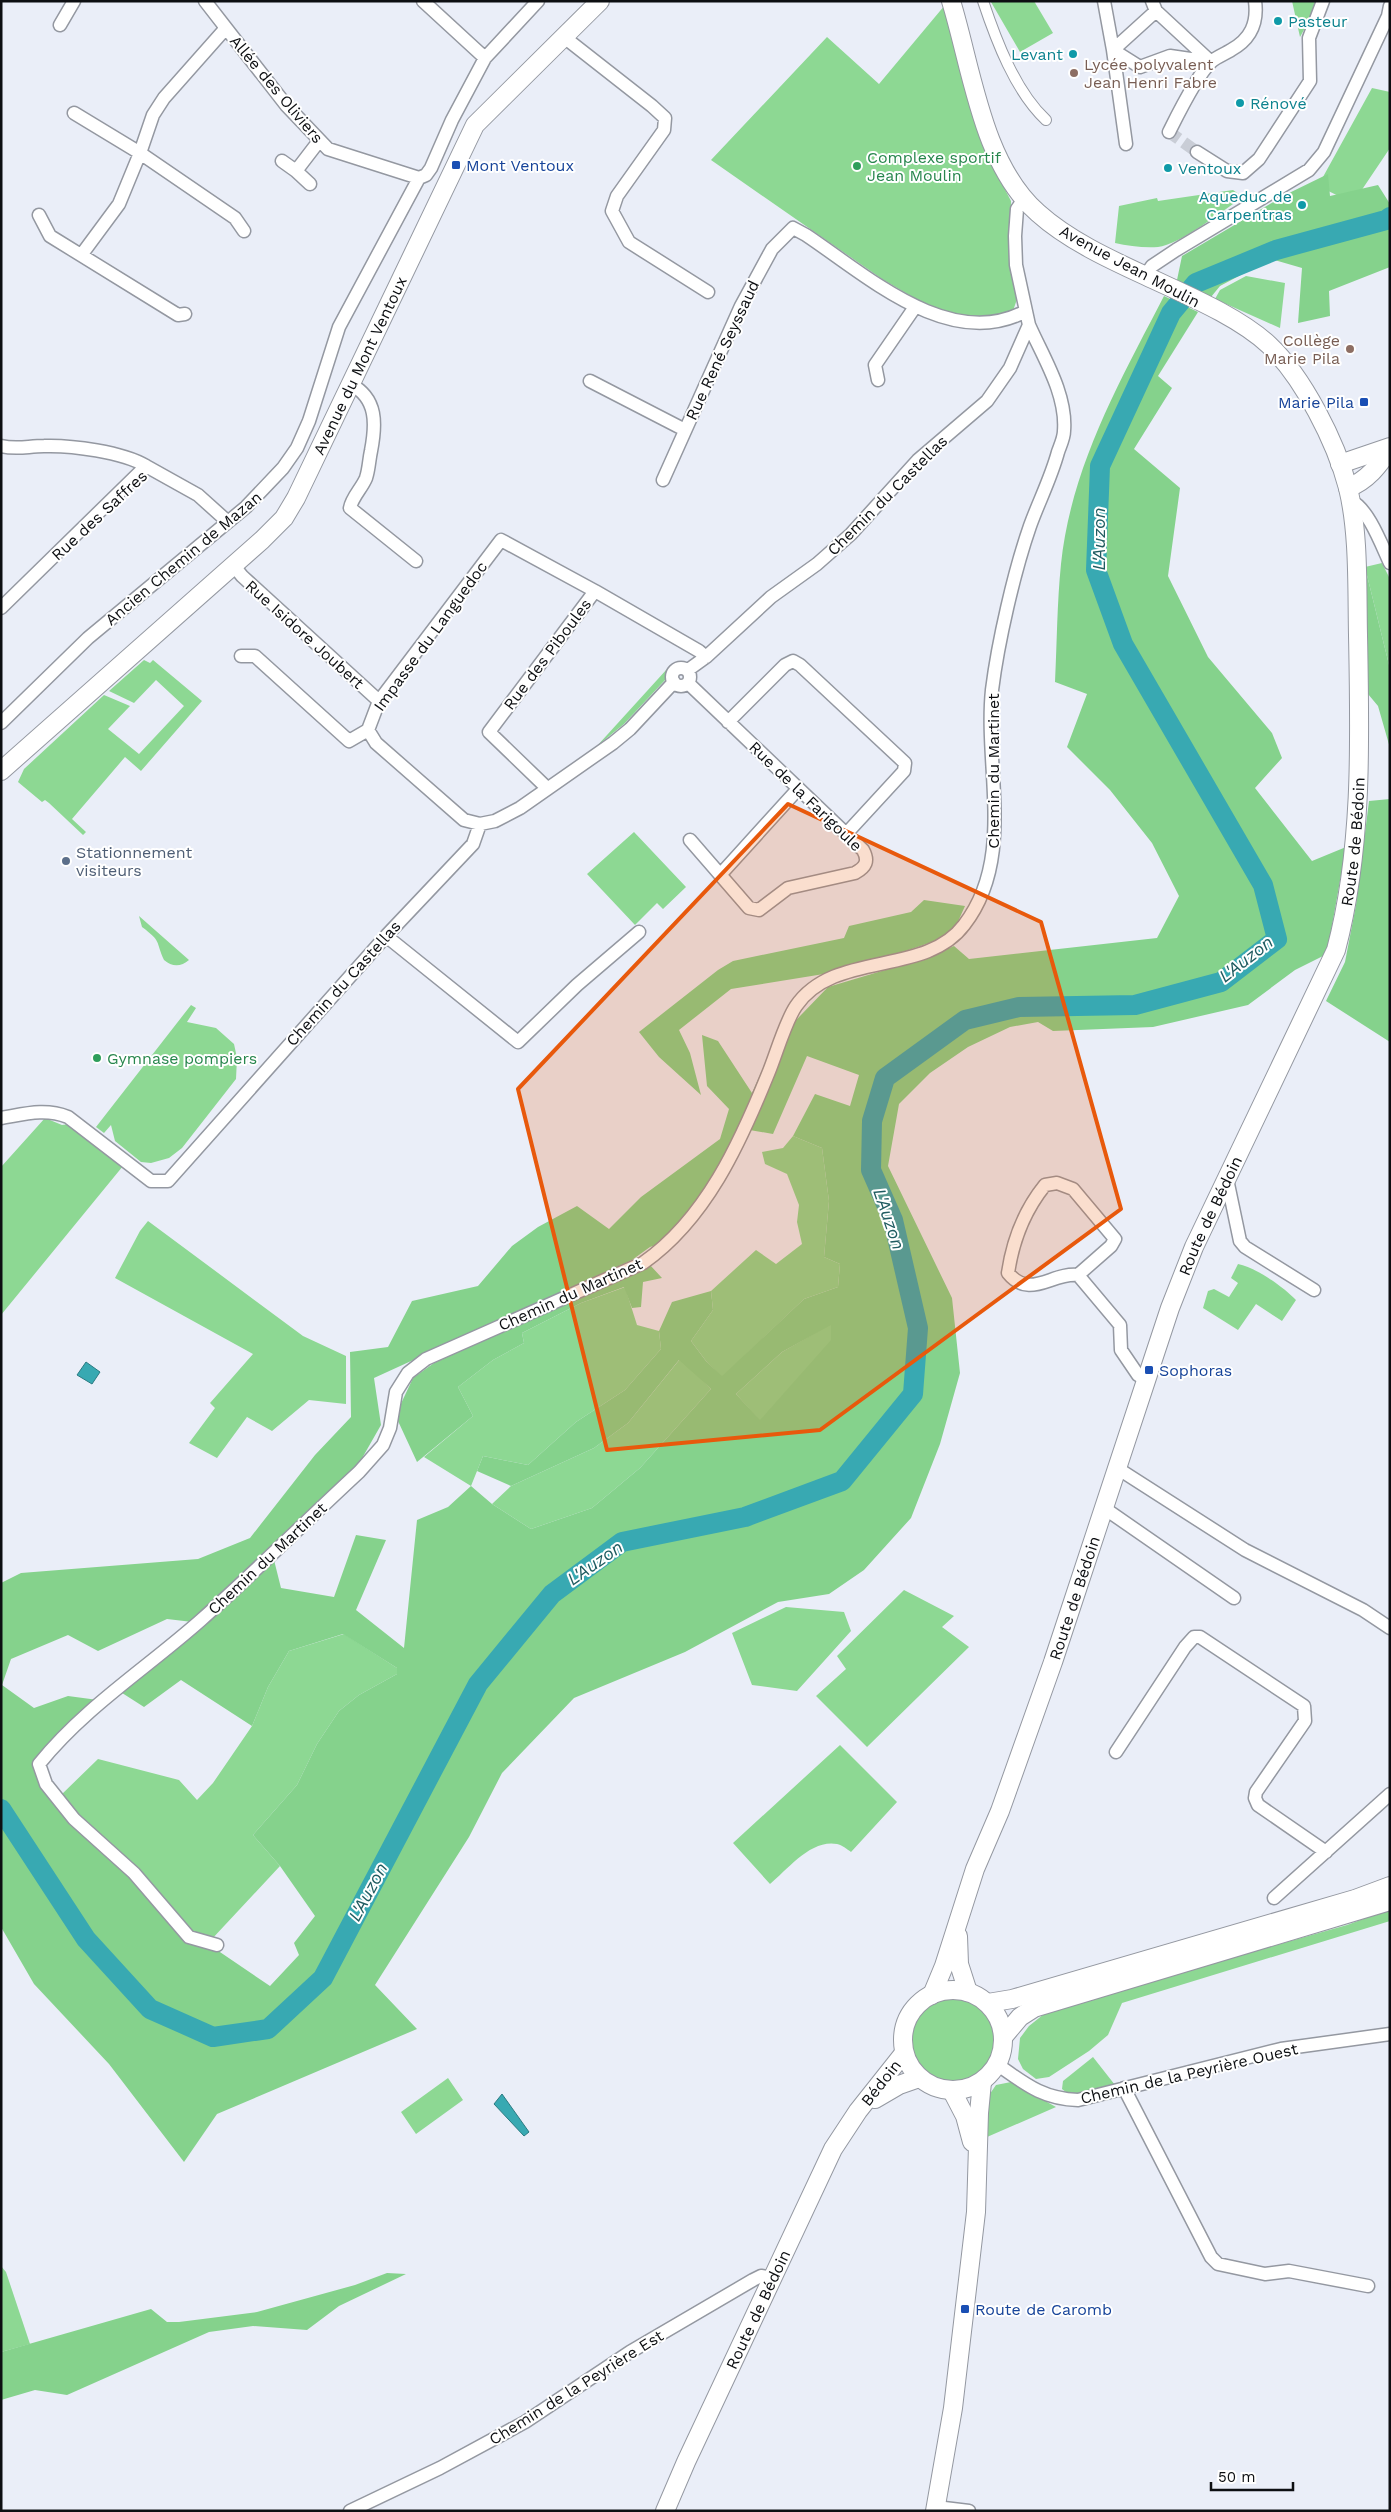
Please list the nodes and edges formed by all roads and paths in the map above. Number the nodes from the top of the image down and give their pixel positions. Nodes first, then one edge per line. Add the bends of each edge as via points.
1 (74, 1) edge
2 (205, 1) edge
3 (424, 1) edge
4 (538, 1) edge
5 (600, 1) edge
6 (951, 1) edge
7 (983, 1) edge
8 (1104, 1) edge
9 (1255, 1) edge
10 (1323, 1) edge
11 (1154, 6) edge
12 (1390, 6) edge
13 (60, 25) dead end
14 (226, 28) junction
15 (564, 37) junction
16 (1113, 50) junction
17 (485, 58) junction
18 (1211, 62) junction
19 (74, 114) dead end
20 (452, 120) junction
21 (1046, 120) dead end
22 (471, 132) junction
23 (1169, 132) dead end
24 (319, 141) junction
25 (1126, 144) dead end
26 (1197, 152) tunnel mouth
27 (140, 153) junction
28 (282, 160) dead end
29 (296, 171) junction
30 (419, 178) junction
31 (310, 184) dead end
32 (1024, 199) junction
33 (39, 215) dead end
34 (244, 231) dead end
35 (82, 254) junction
36 (1145, 276) junction
37 (708, 292) dead end
38 (915, 307) junction
39 (1024, 312) junction
40 (186, 314) dead end
41 (1029, 325) junction
42 (878, 380) dead end
43 (590, 381) dead end
44 (350, 384) junction
45 (685, 430) junction
46 (1, 446) edge
47 (1390, 448) edge
48 (1340, 464) junction
49 (146, 466) junction
50 (662, 480) dead end
51 (1349, 495) junction
52 (228, 522) junction
53 (416, 561) dead end
54 (1390, 563) edge
55 (234, 566) junction
56 (595, 591) junction
57 (1, 608) edge
58 (241, 656) dead end
59 (706, 657) junction
60 (688, 677) junction
61 (81, 701) junction
62 (379, 701) junction
63 (728, 722) junction
64 (1, 723) edge
65 (368, 730) junction
66 (1, 771) edge
67 (1, 784) edge
68 (547, 788) junction
69 (798, 789) junction
70 (480, 824) junction
71 (846, 834) junction
72 (690, 840) dead end
73 (720, 875) junction
74 (639, 932) dead end
75 (386, 936) junction
76 (1, 1118) edge
77 (1227, 1179) junction
78 (1078, 1274) junction
79 (1314, 1290) dead end
80 (1128, 1358) junction
81 (1152, 1360) junction
82 (1146, 1380) junction
83 (1117, 1468) junction
84 (1104, 1508) junction
85 (1234, 1598) dead end
86 (1390, 1628) edge
87 (1116, 1752) dead end
88 (1390, 1794) edge
89 (1326, 1852) junction
90 (1390, 1886) edge
91 (1274, 1898) dead end
92 (1390, 1901) edge
93 (960, 1917) junction
94 (217, 1945) dead end
95 (968, 1992) junction
96 (932, 1995) junction
97 (988, 2003) junction
98 (1390, 2034) edge
99 (1004, 2036) junction
100 (904, 2053) junction
101 (998, 2065) junction
102 (919, 2078) junction
103 (982, 2082) junction
104 (1124, 2088) junction
105 (952, 2091) junction
106 (858, 2112) junction
107 (977, 2172) junction
108 (772, 2278) junction
109 (1368, 2286) dead end
110 (936, 2509) edge
111 (350, 2511) edge
112 (665, 2511) edge
113 (970, 2511) edge

1 - 13 street
2 - 14 street, Allée des Oliviers
3 - 17 street
4 - 17 street, Ancien Chemin de Mazan
5 - 15 main road, Avenue du Mont Ventoux
6 - 32 main road, Avenue Jean Moulin via 988,131 1004,168
7 - 21 street via 1003,54 1033,107
8 - 16 street
9 - 18 street via 1257,16 1251,32 1235,48
10 - 26 street via 1309,38 1310,81 1259,159 1243,173 1227,171
11 - 16 street
11 - 18 street
12 - 36 street via 1324,152 1309,170 1176,250 1152,266
14 - 24 street, Allée des Oliviers via 286,105
14 - 27 street via 164,98 153,115
15 - 22 main road, Avenue du Mont Ventoux
15 - 37 street via 664,118 664,130 617,196 612,211 629,242
16 - 18 street via 1140,67 1170,56
16 - 25 street
17 - 20 street, Ancien Chemin de Mazan
18 - 23 street
19 - 27 street
20 - 22 street
20 - 30 street, Ancien Chemin de Mazan via 431,168
22 - 44 main road, Avenue du Mont Ventoux
24 - 29 street
24 - 30 street, Allée des Oliviers via 328,149
27 - 34 street via 235,218
27 - 35 street via 119,204
28 - 29 street
29 - 31 street
30 - 52 street, Ancien Chemin de Mazan via 339,327 297,448 268,486
32 - 36 main road, Avenue Jean Moulin via 1055,226
32 - 39 street via 1017,209 1015,236
33 - 35 street via 50,236
35 - 40 street via 178,315
36 - 48 main road, Avenue Jean Moulin via 1254,333 1273,350 1304,390
38 - 39 street via 959,323 1010,320
38 - 42 street via 876,365
38 - 45 street, Rue René Seyssaud via 793,228 772,249 741,306
39 - 41 street
41 - 59 street, Chemin du Castellas via 1010,368 987,401 929,450 851,534 818,564 771,597
41 - 94 street, Chemin du Martinet via 1060,395 1064,431 1050,482 1030,526 1000,647 992,689 990,732 995,823 993,856 977,905 964,926 951,939 933,949 845,973 812,989 796,1007 746,1130 683,1228 643,1263 426,1359 408,1373 396,1392 390,1428 382,1446 359,1472 200,1621 129,1677 58,1740 39,1764 46,1784 74,1819 134,1873 189,1937
43 - 45 street
44 - 53 street via 368,400 375,423 366,476 350,508
44 - 55 main road, Avenue du Mont Ventoux via 288,512
45 - 50 street, Rue René Seyssaud
46 - 49 street via 15,450 44,446 95,451 126,457
47 - 48 main road
47 - 51 main road via 1371,474
48 - 51 main road, Avenue Jean Moulin
49 - 52 street, Rue des Saffres via 198,495
49 - 57 street, Rue des Saffres
51 - 54 street via 1365,514
51 - 77 main road, Route de Bédoin via 1357,597 1358,786 1345,918 1326,974
52 - 64 street, Ancien Chemin de Mazan via 88,638
55 - 61 main road, Avenue du Mont Ventoux
55 - 62 street, Rue Isidore Joubert
56 - 59 street, Rue des Piboules
56 - 62 street, Impasse du Languedoc via 501,540
56 - 68 street, Rue des Piboules via 489,732
58 - 65 street via 255,656 350,740
59 - 60 street, Chemin du Castellas
60 - 63 street, Rue de la Farigoule
60 - 68 street, Chemin du Castellas via 682,667 675,670 674,682 630,729
61 - 66 main road, Avenue du Mont Ventoux
61 - 67 main road, Avenue du Mont Ventoux
62 - 65 street, Impasse du Languedoc
63 - 69 street, Rue de la Farigoule
63 - 71 street via 785,665 793,661 905,763 904,771
65 - 70 street, Impasse du Languedoc via 376,743 464,820
68 - 70 street via 520,808 495,821
69 - 71 street, Rue de la Farigoule
69 - 73 street
70 - 75 street, Chemin du Castellas via 473,844
71 - 73 street, Rue de la Farigoule via 866,856 864,868 856,873 788,888 759,910 749,908
72 - 73 street, Rue de la Farigoule
74 - 75 street via 518,1042
75 - 76 street, Chemin du Castellas via 168,1181 151,1181 62,1115 40,1111
77 - 79 street via 1240,1241
77 - 81 main road, Route de Bédoin via 1194,1247
78 - 78 street via 1115,1239 1074,1189 1058,1183 1045,1185 1031,1202 1011,1249 1008,1273 1015,1282 1029,1286
78 - 80 street via 1120,1325 1120,1345
80 - 81 street
80 - 82 street via 1138,1375
81 - 82 main road, Route de Bédoin
82 - 83 main road, Route de Bédoin
83 - 84 main road, Route de Bédoin
83 - 86 street via 1245,1550 1362,1610
84 - 85 street
84 - 93 main road, Route de Bédoin via 1019,1761 975,1869
87 - 89 street via 1185,1646 1194,1637 1200,1637 1304,1706 1305,1721 1255,1798 1258,1805
88 - 89 street
89 - 91 street
90 - 97 main road via 1040,1991
92 - 99 main road via 1034,2008 1020,2017
93 - 95 main road, Route de Bédoin via 959,1964
93 - 96 main road, Route de Bédoin
95 - 96 main road via 950,1990
95 - 97 main road
96 - 100 main road via 910,2014 904,2033
97 - 99 main road via 999,2018
98 - 104 street, Chemin de la Peyrière Ouest via 1281,2049
99 - 101 main road
100 - 102 main road
100 - 106 main road, Bédoin
101 - 103 main road
101 - 104 street, Chemin de la Peyrière Ouest via 1038,2092 1059,2100 1078,2100
102 - 105 main road via 934,2087
102 - 106 main road via 882,2093
103 - 105 main road via 968,2089
103 - 107 main road
104 - 109 street via 1211,2257 1218,2264 1265,2274 1289,2271
105 - 107 main road via 965,2116
106 - 108 main road, Route de Bédoin via 833,2149
107 - 110 main road via 965,2310
108 - 111 street, Chemin de la Peyrière Est via 761,2276 753,2280 630,2352 525,2422
108 - 112 main road, Route de Bédoin
110 - 113 street

